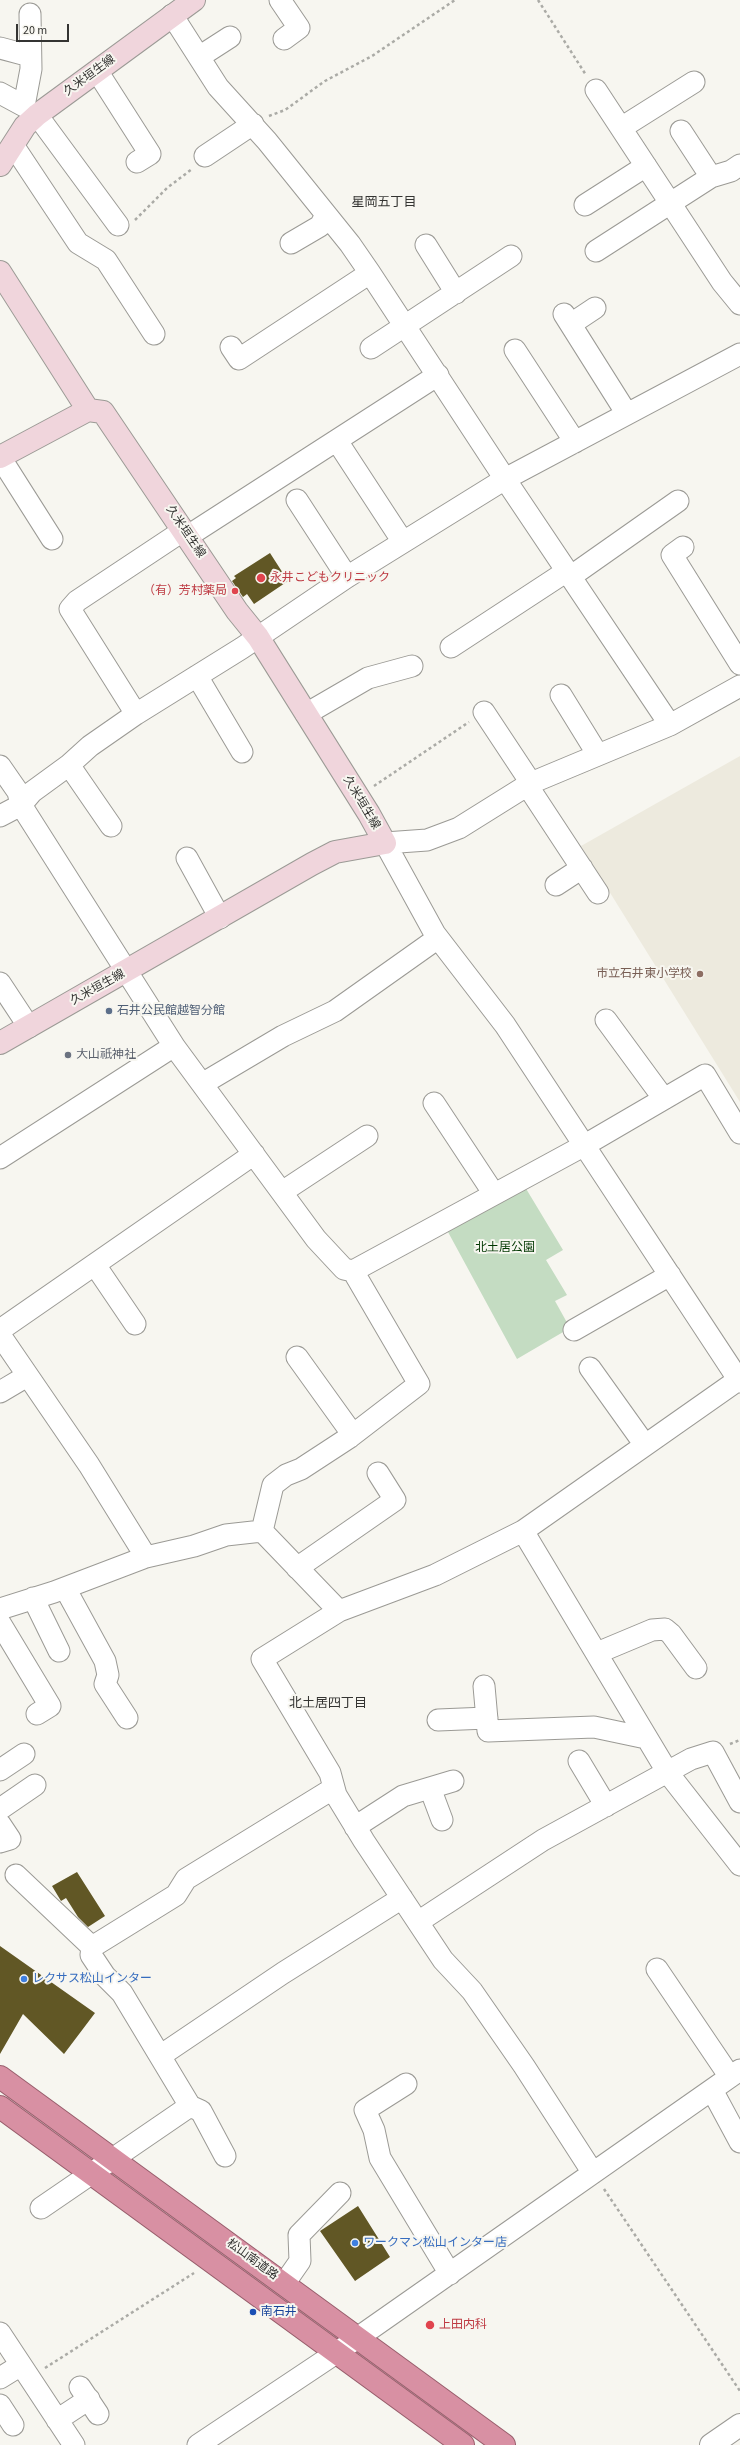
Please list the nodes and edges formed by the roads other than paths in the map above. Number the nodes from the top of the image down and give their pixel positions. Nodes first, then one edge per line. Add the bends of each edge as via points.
1 (280, 0) edge
2 (180, 6) edge
3 (30, 14) dead end
4 (230, 37) dead end
5 (284, 39) dead end
6 (0, 48) edge
7 (30, 56) junction
8 (199, 57) junction
9 (97, 71) junction
10 (694, 82) dead end
11 (596, 90) road end
12 (0, 93) edge
13 (32, 113) junction
14 (253, 124) junction
15 (621, 128) junction
16 (681, 131) dead end
17 (13, 145) junction
18 (205, 156) road end
19 (136, 162) dead end
20 (0, 165) edge
21 (740, 165) edge
22 (646, 166) junction
23 (711, 177) junction
24 (669, 202) junction
25 (585, 205) dead end
26 (326, 215) junction
27 (118, 225) road end
28 (291, 243) dead end
29 (426, 245) dead end
30 (596, 251) dead end
31 (511, 256) dead end
32 (0, 272) edge
33 (370, 273) junction
34 (456, 293) junction
35 (740, 304) edge
36 (595, 308) dead end
37 (406, 326) junction
38 (148, 334) dead end
39 (231, 347) dead end
40 (372, 348) dead end
41 (515, 350) dead end
42 (740, 354) edge
43 (438, 375) junction
44 (88, 410) junction
45 (627, 414) junction
46 (337, 441) junction
47 (575, 442) junction
48 (0, 457) edge
49 (505, 479) junction
50 (297, 500) dead end
51 (678, 500) dead end
52 (186, 533) junction
53 (52, 539) dead end
54 (403, 542) junction
55 (683, 547) dead end
56 (568, 574) junction
57 (347, 577) junction
58 (457, 636) dead end
59 (258, 637) junction
60 (740, 664) edge
61 (412, 666) dead end
62 (197, 676) junction
63 (740, 686) edge
64 (561, 695) dead end
65 (484, 712) road end
66 (136, 714) junction
67 (306, 714) junction
68 (670, 725) junction
69 (242, 752) dead end
70 (598, 755) junction
71 (70, 765) junction
72 (0, 766) edge
73 (529, 784) junction
74 (21, 805) junction
75 (0, 816) edge
76 (111, 826) dead end
77 (385, 843) junction
78 (187, 858) dead end
79 (582, 868) junction
80 (556, 885) dead end
81 (598, 893) dead end
82 (220, 918) junction
83 (438, 938) junction
84 (126, 973) junction
85 (0, 983) edge
86 (606, 1020) dead end
87 (29, 1026) junction
88 (0, 1043) edge
89 (174, 1046) junction
90 (202, 1084) junction
91 (664, 1099) junction
92 (434, 1103) dead end
93 (740, 1133) edge
94 (367, 1136) dead end
95 (585, 1145) junction
96 (254, 1154) junction
97 (0, 1158) edge
98 (282, 1192) junction
99 (494, 1194) junction
100 (95, 1265) junction
101 (352, 1271) junction
102 (670, 1275) junction
103 (135, 1324) dead end
104 (0, 1330) edge
105 (574, 1330) dead end
106 (0, 1335) edge
107 (297, 1357) dead end
108 (590, 1368) dead end
109 (26, 1376) junction
110 (739, 1381) edge
111 (0, 1392) edge
112 (350, 1437) junction
113 (645, 1445) junction
114 (378, 1473) dead end
115 (262, 1531) junction
116 (524, 1531) junction
117 (146, 1557) junction
118 (298, 1568) junction
119 (65, 1588) junction
120 (33, 1598) junction
121 (0, 1608) edge
122 (339, 1610) junction
123 (0, 1623) edge
124 (59, 1651) dead end
125 (597, 1653) junction
126 (696, 1668) dead end
127 (484, 1686) dead end
128 (37, 1714) dead end
129 (128, 1718) dead end
130 (487, 1718) junction
131 (438, 1720) dead end
132 (646, 1738) junction
133 (24, 1754) dead end
134 (579, 1761) dead end
135 (0, 1770) edge
136 (668, 1773) junction
137 (453, 1781) dead end
138 (35, 1785) dead end
139 (334, 1788) junction
140 (430, 1788) junction
141 (739, 1800) edge
142 (606, 1806) junction
143 (0, 1809) edge
144 (442, 1820) dead end
145 (0, 1824) edge
146 (355, 1827) junction
147 (0, 1842) edge
148 (740, 1865) edge
149 (16, 1875) dead end
150 (402, 1898) junction
151 (418, 1922) junction
152 (92, 1947) junction
153 (657, 1969) dead end
154 (160, 2056) junction
155 (735, 2074) edge
156 (0, 2077) edge
157 (406, 2084) dead end
158 (712, 2090) junction
159 (190, 2106) junction
160 (0, 2107) edge
161 (740, 2142) edge
162 (225, 2156) dead end
163 (112, 2158) junction
164 (594, 2173) junction
165 (90, 2174) junction
166 (340, 2193) dead end
167 (41, 2208) dead end
168 (450, 2274) junction
169 (284, 2284) junction
170 (0, 2333) edge
171 (358, 2337) junction
172 (336, 2353) junction
173 (26, 2372) junction
174 (0, 2378) edge
175 (89, 2400) dead end
176 (0, 2405) edge
177 (57, 2420) junction
178 (13, 2425) dead end
179 (740, 2425) edge
180 (71, 2444) edge
181 (198, 2445) edge
182 (463, 2445) edge
183 (504, 2445) edge
184 (711, 2445) edge

1 - 5 street via 299,28
2 - 8 street
2 - 9 main road, 久米垣生線
3 - 7 street
4 - 8 street
6 - 7 street
7 - 13 street
8 - 14 street via 218,86
9 - 13 main road, 久米垣生線
9 - 19 street via 150,154
10 - 15 street
11 - 15 street
12 - 13 street
13 - 17 main road, 久米垣生線
13 - 27 street
14 - 18 street
14 - 26 street
15 - 22 street
16 - 23 street
17 - 20 main road, 久米垣生線
17 - 38 street via 55,225 106,260
21 - 23 street via 731,171
22 - 24 street
22 - 25 street
23 - 24 street
24 - 30 street
24 - 35 street via 722,282
26 - 28 street via 320,226
26 - 33 street
29 - 34 street
31 - 34 street
32 - 44 main road
33 - 37 street
33 - 39 street via 286,318 239,359
34 - 37 street
36 - 45 street via 568,319
37 - 40 street
37 - 43 street
41 - 47 street
42 - 45 street
43 - 46 street
43 - 49 street
44 - 48 main road
44 - 52 main road, 久米垣生線 via 103,412
45 - 47 street
46 - 52 street
46 - 54 street
47 - 49 street
48 - 53 street
49 - 54 street
49 - 56 street
50 - 57 street
51 - 56 street
52 - 59 main road, 久米垣生線 via 237,611
52 - 66 street via 77,601 70,610
54 - 57 street
55 - 60 street via 672,555
56 - 58 street
56 - 68 street
57 - 59 street
59 - 62 street
59 - 67 main road, 久米垣生線
61 - 67 street via 368,678
62 - 66 street
62 - 69 street
63 - 68 street
64 - 70 street
65 - 73 street
66 - 71 street via 90,746
67 - 77 main road, 久米垣生線
68 - 70 street
70 - 73 street
71 - 74 street via 32,792
71 - 76 street
72 - 74 street via 18,792
73 - 77 street via 460,828 427,840
73 - 79 street
74 - 75 street
74 - 84 street
77 - 82 main road, 久米垣生線 via 335,852
77 - 83 street
78 - 82 street
79 - 80 street
79 - 81 street
82 - 84 main road, 久米垣生線
83 - 90 street via 335,1010 283,1036
83 - 95 street via 505,1025
84 - 87 main road, 久米垣生線
84 - 89 street
85 - 87 street
86 - 91 street
87 - 88 main road, 久米垣生線
89 - 90 street
89 - 97 street
90 - 96 street
91 - 93 street via 705,1074
91 - 95 street
92 - 99 street
94 - 98 street
95 - 99 street
95 - 102 street
96 - 98 street
96 - 100 street
98 - 101 street via 321,1244 344,1269
99 - 101 street
100 - 103 street
100 - 104 street
101 - 112 street via 419,1384
102 - 105 street
102 - 110 street
106 - 109 street
107 - 112 street via 348,1428
108 - 113 street
109 - 111 street
109 - 117 street via 89,1465
110 - 113 street
112 - 115 street via 301,1470 286,1475 273,1485
113 - 116 street
114 - 118 street via 396,1500
115 - 117 street via 226,1535 194,1546
115 - 118 street
116 - 122 street via 435,1575
116 - 125 street
117 - 119 street
118 - 122 street
119 - 120 street
119 - 129 street via 106,1661 108,1675 98,1688
120 - 121 street
120 - 124 street
122 - 139 street via 262,1659 330,1773
123 - 128 street via 50,1706
125 - 126 street via 652,1630 665,1629
125 - 132 street
127 - 130 street
130 - 131 street
130 - 132 street via 488,1731 551,1720
132 - 136 street
133 - 135 street
134 - 142 street
136 - 141 street via 691,1759 713,1752
136 - 142 street
136 - 148 street
137 - 140 street
138 - 143 street
139 - 146 street
139 - 152 street via 186,1879 176,1895
140 - 144 street
140 - 146 street via 403,1796
142 - 151 street via 543,1840
145 - 147 street via 10,1839
146 - 150 street
149 - 152 street
150 - 151 street
150 - 154 street
151 - 164 street via 443,1960 472,1991
152 - 154 street via 91,1955 105,1976 122,1993
153 - 155 street
154 - 159 street
155 - 158 street
156 - 163 highway, 松山南道路
157 - 168 street via 365,2110 374,2130 380,2158
158 - 161 street
158 - 164 street
159 - 162 street via 201,2111
159 - 163 street
160 - 165 highway, 松山南道路
163 - 165 street
163 - 169 highway, 松山南道路
164 - 168 street
165 - 167 street
165 - 172 highway, 松山南道路 via 207,2256
166 - 169 street via 299,2235 300,2261
168 - 171 street
169 - 171 highway, 松山南道路
170 - 173 street
171 - 172 street
171 - 183 highway, 松山南道路
172 - 181 street
172 - 182 highway, 松山南道路
173 - 174 street
173 - 177 street
175 - 177 street
176 - 178 street
177 - 180 street
179 - 184 street

